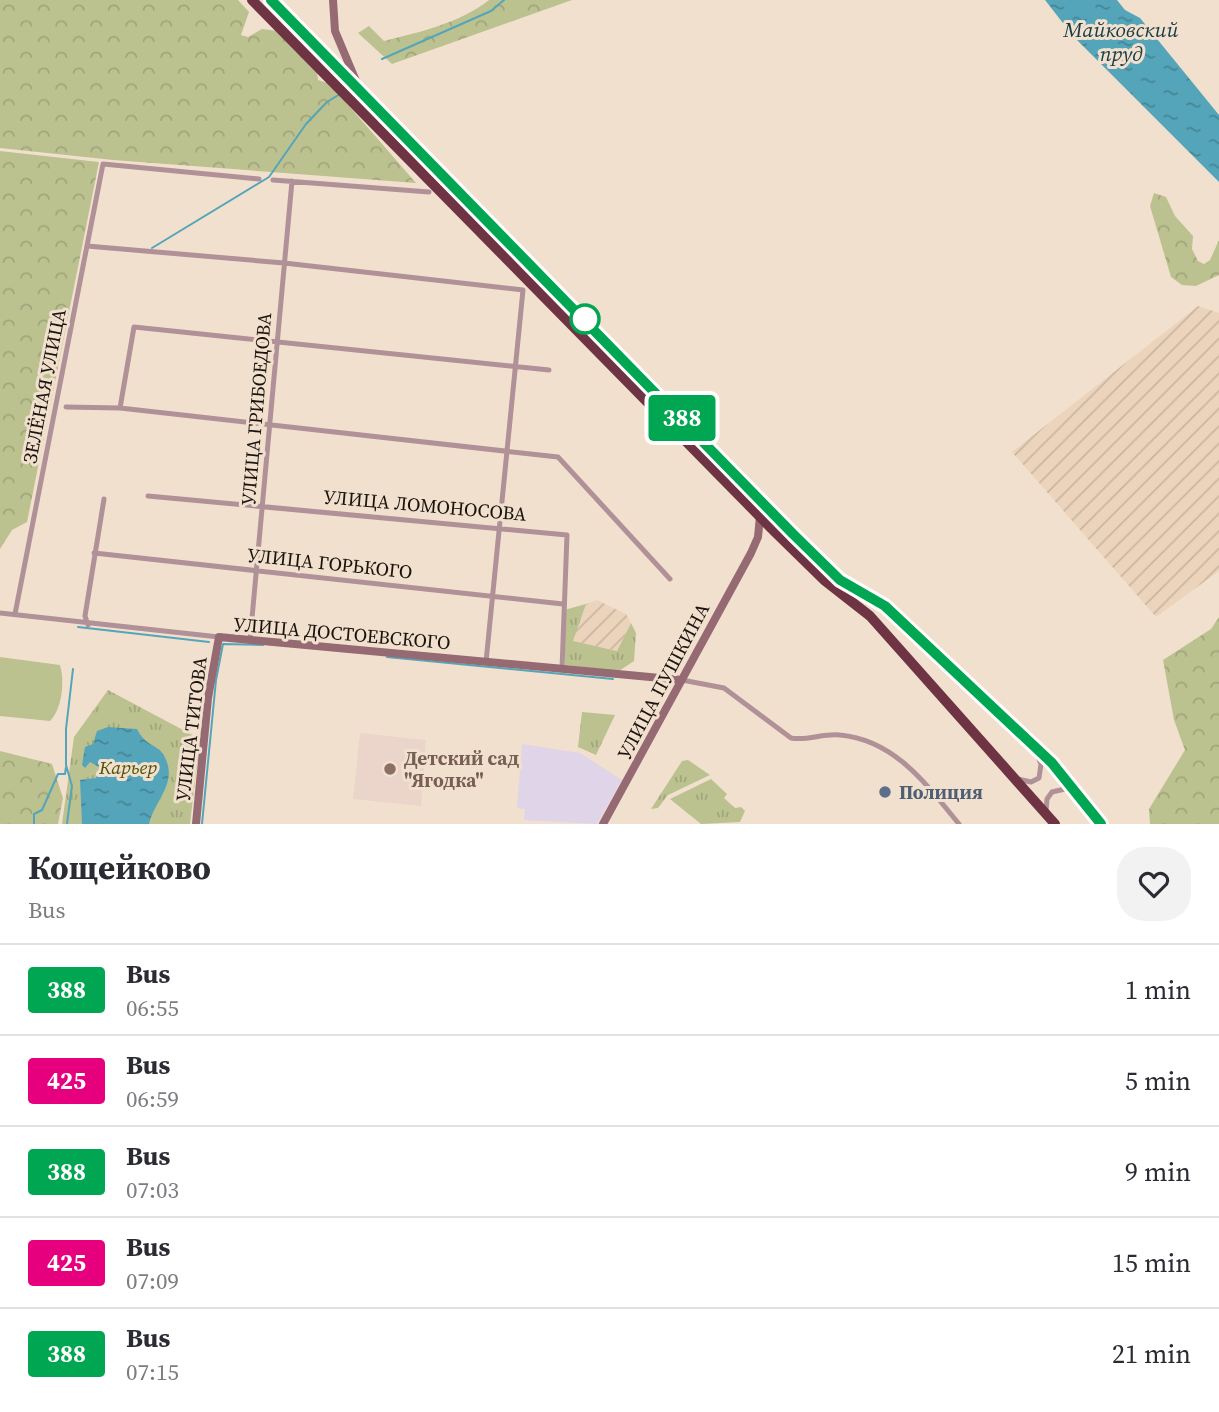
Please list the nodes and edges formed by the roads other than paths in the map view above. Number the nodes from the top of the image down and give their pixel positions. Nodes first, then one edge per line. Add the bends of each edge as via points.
1 (252, 0) edge
2 (271, 0) edge
3 (333, 0) edge
4 (359, 88) junction
5 (259, 179) dead end
6 (273, 180) dead end
7 (292, 181) junction
8 (429, 192) dead end
9 (87, 246) junction
10 (284, 263) junction
11 (278, 343) junction
12 (514, 368) junction
13 (549, 370) dead end
14 (66, 407) dead end
15 (120, 408) junction
16 (269, 426) junction
17 (506, 449) junction
18 (148, 496) dead end
19 (104, 499) dead end
20 (263, 506) junction
21 (760, 516) junction
22 (499, 527) junction
23 (775, 532) junction
24 (93, 553) junction
25 (751, 553) junction
26 (256, 571) junction
27 (670, 579) dead end
28 (492, 596) junction
29 (563, 604) junction
30 (0, 613) edge
31 (15, 614) junction
32 (88, 625) junction
33 (219, 637) junction
34 (250, 640) junction
35 (486, 662) junction
36 (562, 669) junction
37 (682, 680) junction
38 (1034, 747) junction
39 (1010, 774) junction
40 (1078, 793) junction
41 (1053, 822) edge
42 (196, 824) edge
43 (603, 824) edge
44 (959, 824) edge
45 (1101, 824) edge

1 - 21 highway
2 - 4 highway
3 - 4 street via 335,32
4 - 38 highway via 840,580 885,606
5 - 9 street, ЗЕЛЁНАЯ УЛИЦА via 103,164
6 - 7 street
7 - 8 street
7 - 10 street, УЛИЦА ГРИБОЕДОВА
9 - 10 street
9 - 31 street, ЗЕЛЁНАЯ УЛИЦА
10 - 11 street, УЛИЦА ГРИБОЕДОВА
10 - 12 street via 523,290
11 - 12 street
11 - 15 street via 135,327
11 - 16 street, УЛИЦА ГРИБОЕДОВА
12 - 13 street
12 - 17 street
14 - 15 street
15 - 16 street
16 - 17 street
16 - 20 street, УЛИЦА ГРИБОЕДОВА
17 - 22 street
17 - 27 street via 558,457
18 - 20 street, УЛИЦА ЛОМОНОСОВА
19 - 24 street
20 - 22 street, УЛИЦА ЛОМОНОСОВА
20 - 26 street, УЛИЦА ГРИБОЕДОВА
21 - 23 highway
21 - 25 street
22 - 28 street
22 - 29 street, УЛИЦА ЛОМОНОСОВА via 567,535
23 - 25 street
23 - 39 highway via 824,580 870,616
24 - 26 street, УЛИЦА ГОРЬКОГО
24 - 32 street via 85,616
25 - 37 street, УЛИЦА ПУШКИНА
26 - 28 street, УЛИЦА ГОРЬКОГО
26 - 34 street, УЛИЦА ГРИБОЕДОВА
28 - 29 street, УЛИЦА ГОРЬКОГО
28 - 35 street
29 - 36 street, УЛИЦА ЛОМОНОСОВА
30 - 31 street, УЛИЦА ДОСТОЕВСКОГО
31 - 32 street, УЛИЦА ДОСТОЕВСКОГО
32 - 33 street, УЛИЦА ДОСТОЕВСКОГО
33 - 34 street, УЛИЦА ДОСТОЕВСКОГО
33 - 42 street, УЛИЦА ТИТОВА
34 - 35 street, УЛИЦА ДОСТОЕВСКОГО
35 - 36 street, УЛИЦА ДОСТОЕВСКОГО
36 - 37 street, УЛИЦА ДОСТОЕВСКОГО
37 - 43 street, УЛИЦА ПУШКИНА
37 - 44 street via 724,688 791,738 839,735 893,754 932,789
38 - 39 street via 1041,764 1039,778 1027,782
38 - 40 highway
39 - 41 highway
40 - 41 street via 1063,788 1052,792 1046,808
40 - 45 highway

